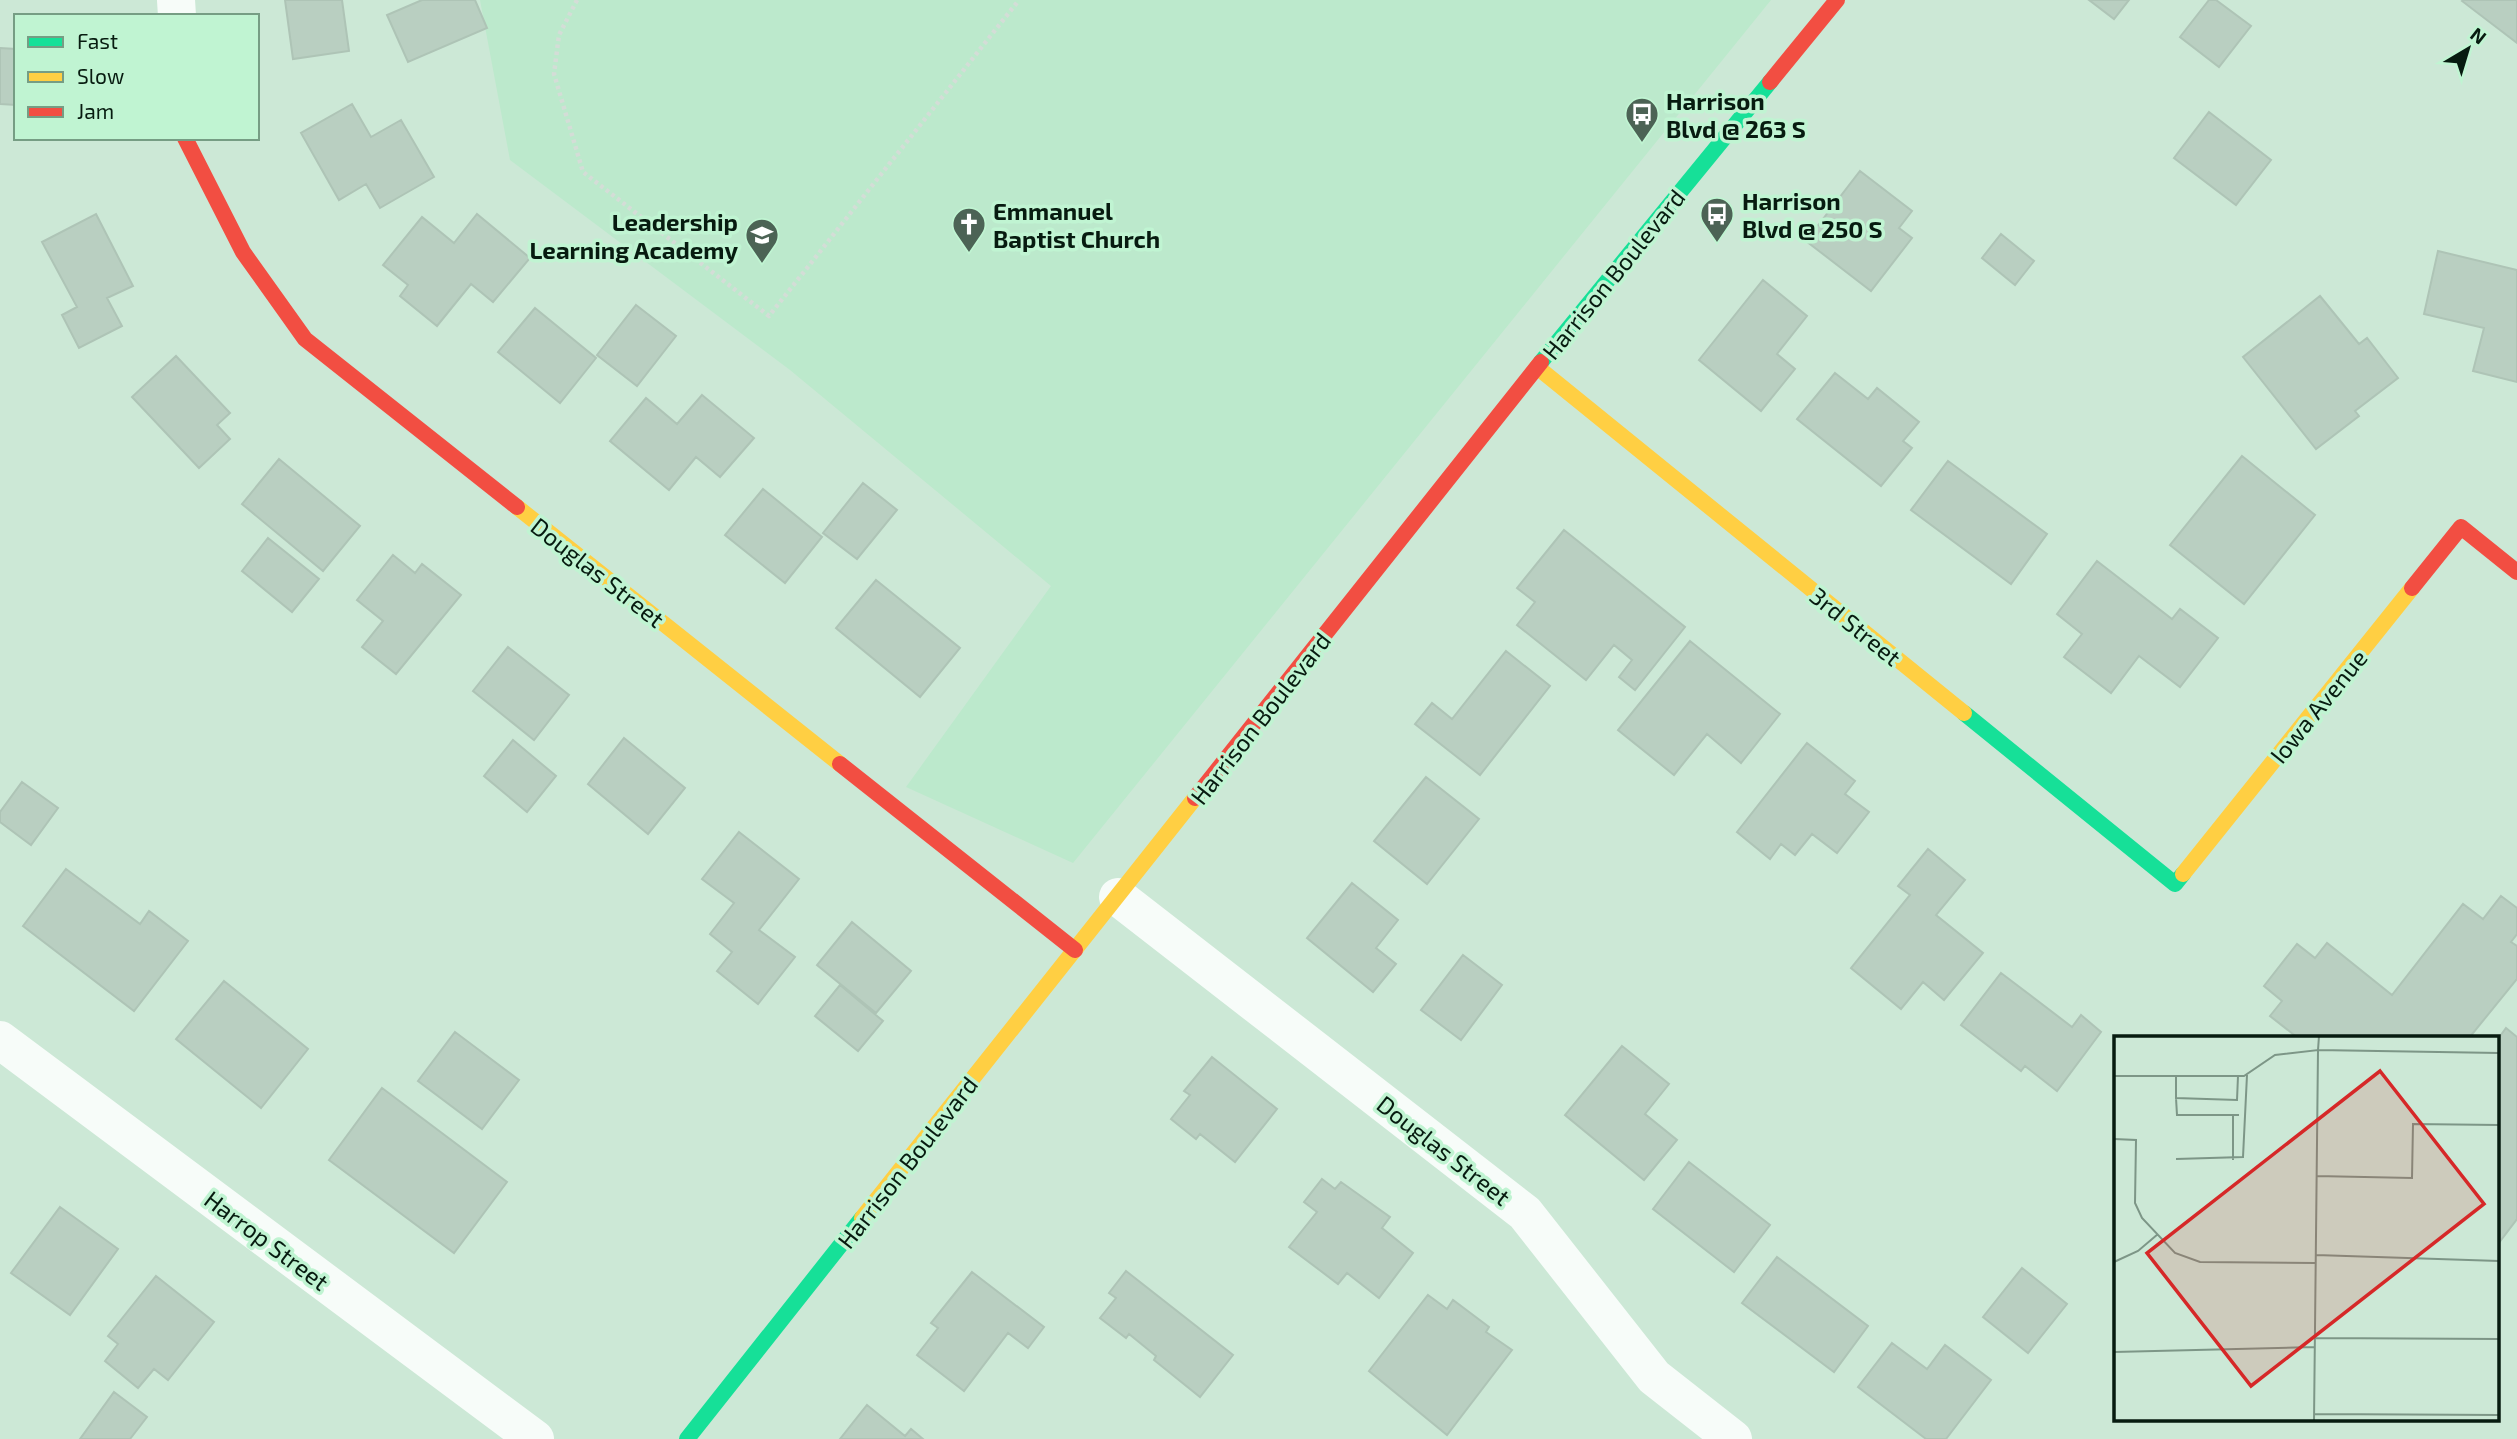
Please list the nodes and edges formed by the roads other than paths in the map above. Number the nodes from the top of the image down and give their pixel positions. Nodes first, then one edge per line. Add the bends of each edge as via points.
1 (1837, 0) edge
2 (186, 140) edge
3 (1537, 367) junction
4 (2517, 572) edge
5 (2175, 884) joint
6 (1118, 897) junction
7 (1075, 950) junction
8 (0, 1040) edge
9 (535, 1439) edge
10 (687, 1439) edge
11 (1733, 1439) edge

1 - 3 street, Harrison Boulevard
2 - 7 street, Douglas Street via 243,252 305,339
3 - 5 street, 3rd Street
3 - 6 street, Harrison Boulevard
4 - 5 street, Iowa Avenue via 2461,527
6 - 7 street, Harrison Boulevard
6 - 11 street, Douglas Street via 1525,1213 1654,1377
7 - 10 street, Harrison Boulevard
8 - 9 street, Harrop Street

